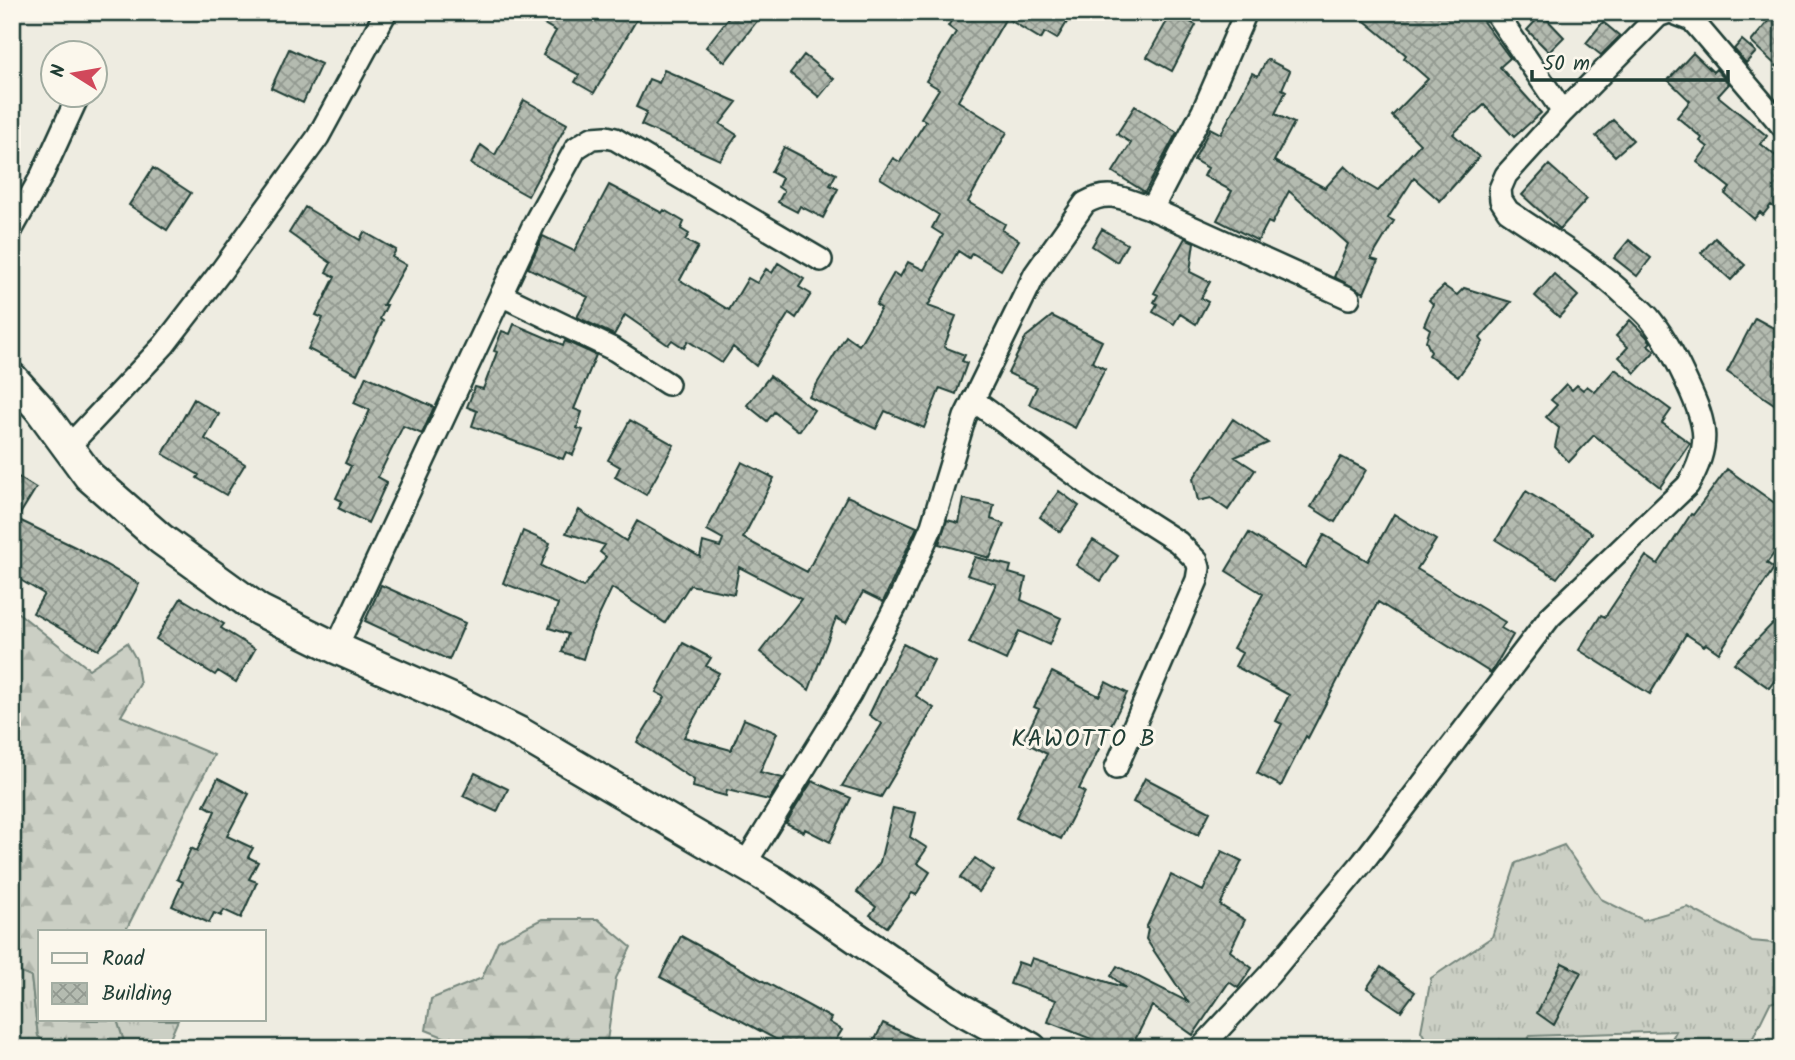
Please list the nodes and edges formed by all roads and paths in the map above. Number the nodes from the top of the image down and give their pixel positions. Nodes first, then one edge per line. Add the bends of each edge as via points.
1 (386, 12) edge
2 (1246, 12) edge
3 (1495, 12) edge
4 (1670, 12) edge
5 (73, 108) edge
6 (1563, 112) junction
7 (1783, 127) edge
8 (1152, 209) junction
9 (12, 229) edge
10 (821, 260) dead end
11 (501, 295) junction
12 (1349, 298) dead end
13 (12, 378) edge
14 (668, 384) dead end
15 (973, 400) junction
16 (67, 448) junction
17 (336, 648) junction
18 (1116, 768) dead end
19 (745, 864) junction
20 (1031, 1048) edge
21 (1201, 1048) edge

1 - 16 street via 318,137 222,270 164,345
2 - 8 street via 1203,111
3 - 6 street
4 - 6 street via 1658,16
4 - 7 street via 1692,20
5 - 9 street
6 - 21 street via 1506,175 1501,200 1508,211 1606,278 1651,319 1700,410 1706,434 1698,467 1688,485 1550,617 1363,862
8 - 12 street
8 - 15 street via 1111,194 1085,202 1035,274
10 - 11 street via 606,136 576,148
11 - 14 street via 615,350
11 - 17 street
13 - 16 street
15 - 18 street via 1092,487 1178,542 1197,561 1197,580
15 - 19 street via 932,526 900,598 850,694
16 - 17 street via 89,476 161,539 260,610
17 - 19 street via 520,733
19 - 20 street via 959,1008

